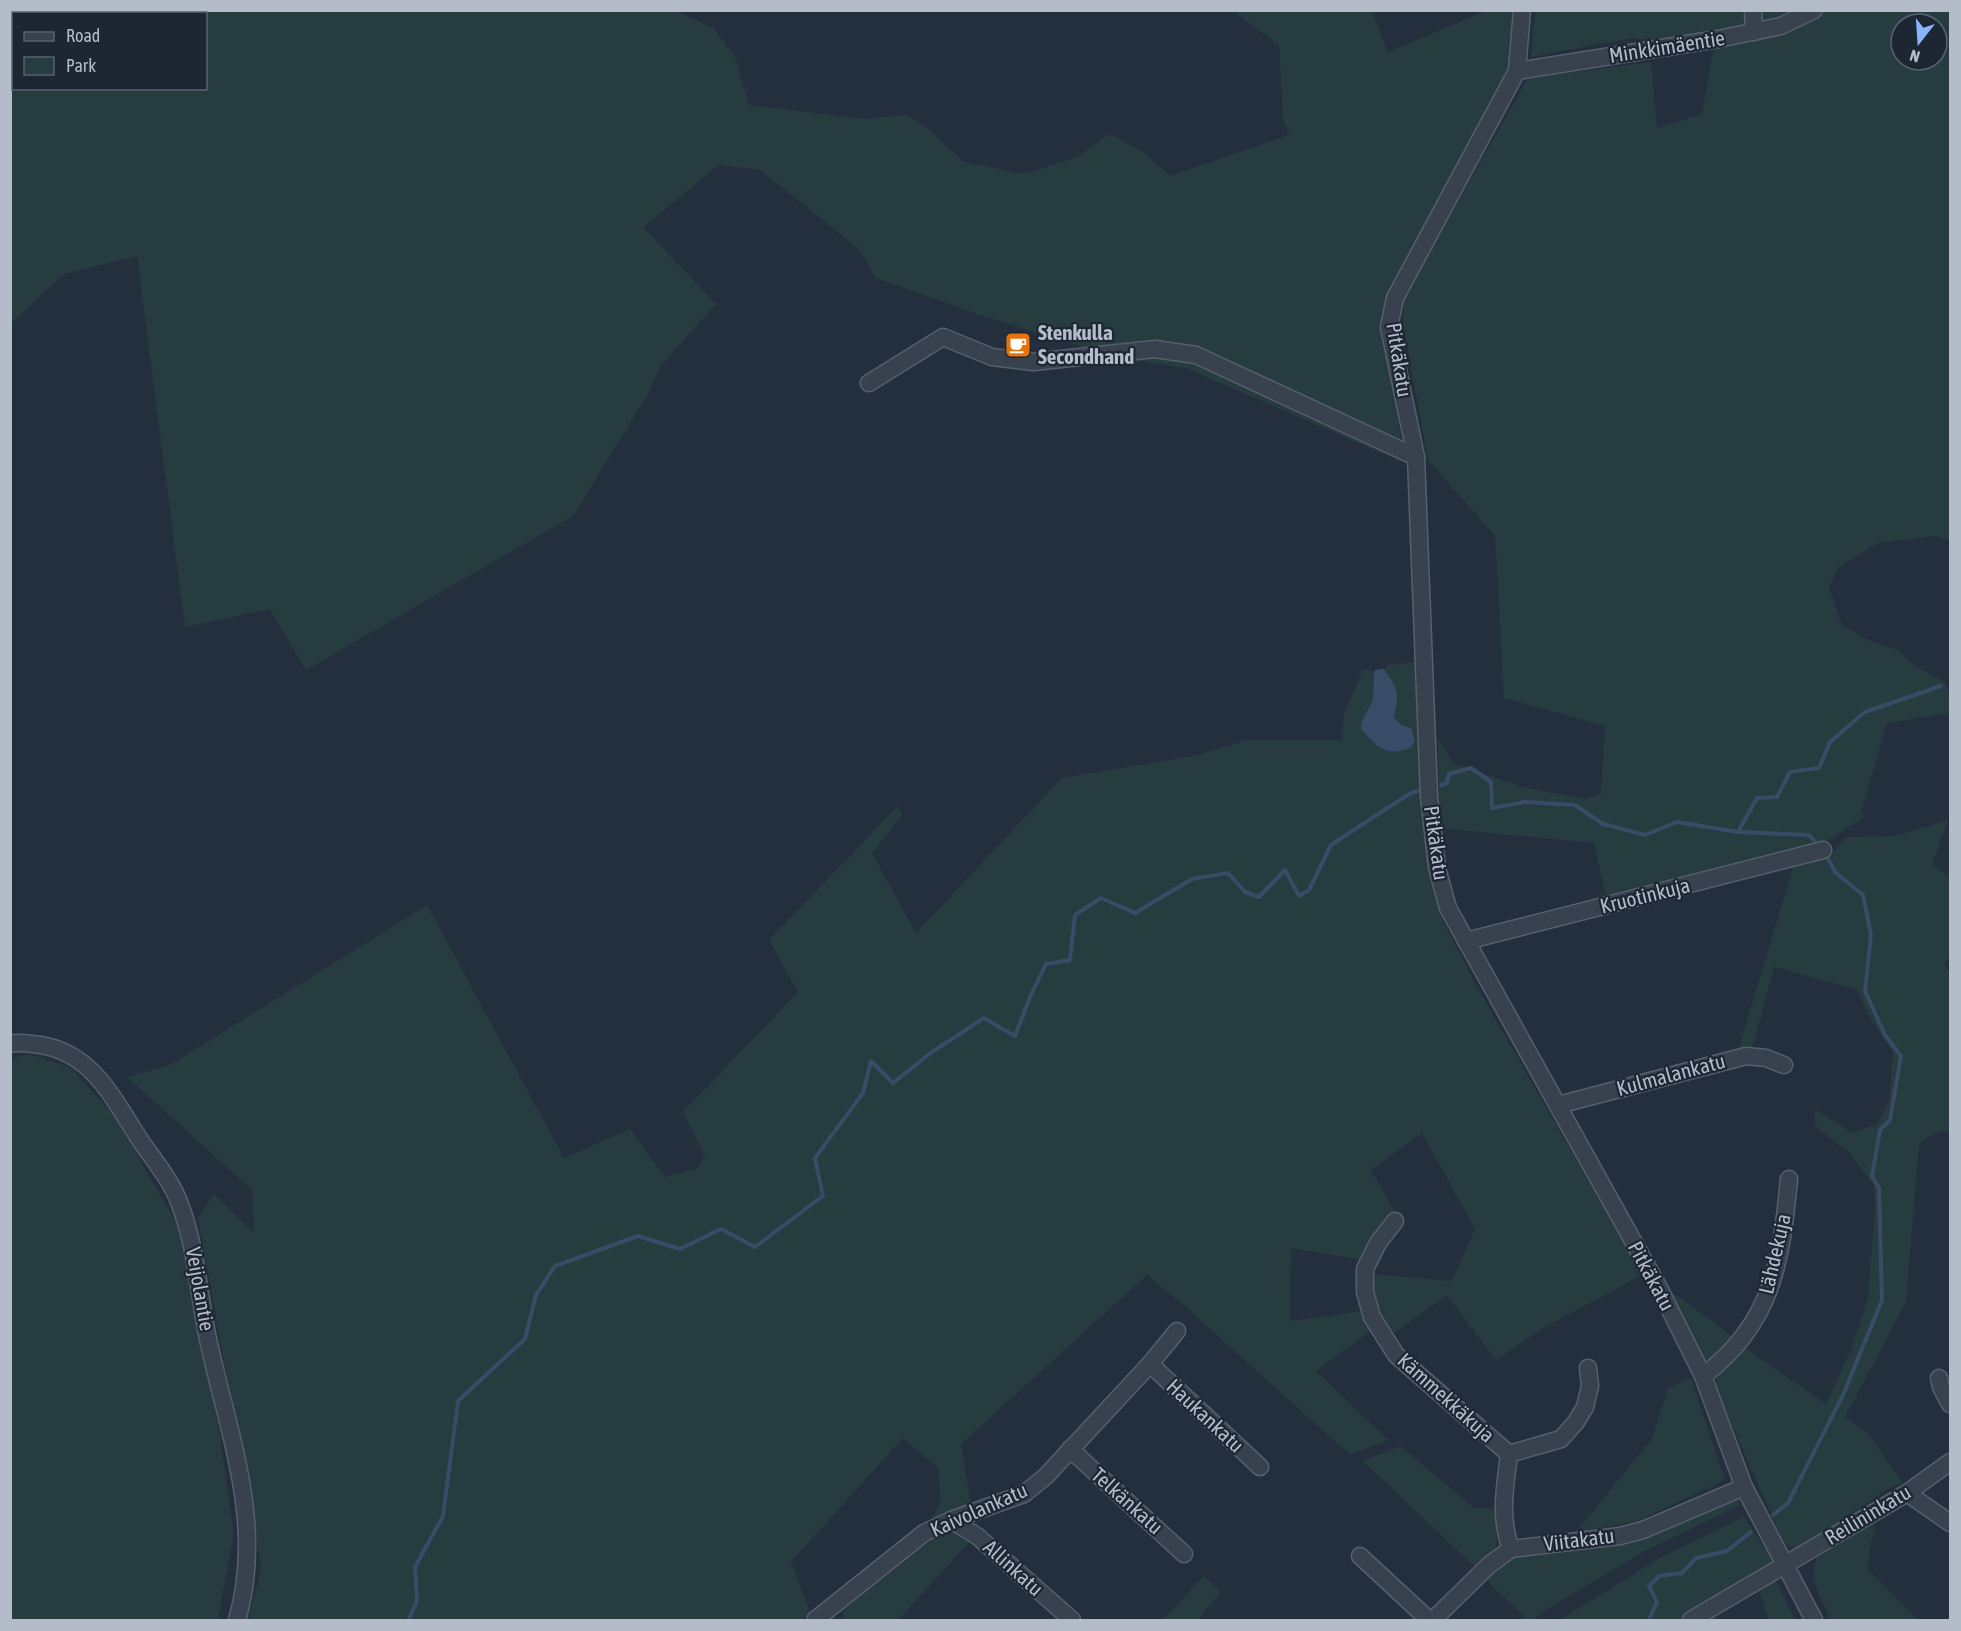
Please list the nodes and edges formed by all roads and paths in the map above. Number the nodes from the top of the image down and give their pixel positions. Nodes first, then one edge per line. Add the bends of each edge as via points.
1 (1522, 10) edge
2 (1753, 10) edge
3 (1814, 10) edge
4 (1754, 32) junction
5 (1517, 71) junction
6 (869, 383) dead end
7 (1416, 457) junction
8 (1823, 850) dead end
9 (1466, 941) junction
10 (10, 1044) edge
11 (1785, 1065) dead end
12 (1558, 1105) junction
13 (1789, 1179) dead end
14 (1395, 1221) dead end
15 (1177, 1331) dead end
16 (1150, 1364) junction
17 (1588, 1368) dead end
18 (1703, 1376) junction
19 (1940, 1378) dead end
20 (1950, 1404) edge
21 (1070, 1449) junction
22 (1509, 1454) junction
23 (1950, 1462) edge
24 (1260, 1467) dead end
25 (1744, 1487) junction
26 (1907, 1493) junction
27 (951, 1520) junction
28 (1950, 1523) edge
29 (1511, 1549) junction
30 (1184, 1554) dead end
31 (1360, 1556) dead end
32 (1785, 1567) junction
33 (823, 1618) edge
34 (237, 1620) edge
35 (1072, 1620) edge
36 (1431, 1620) edge
37 (1691, 1620) edge
38 (1814, 1620) edge

1 - 5 street, Pitkäkatu
2 - 4 street
3 - 4 street, Minkkimäentie via 1781,26
4 - 5 street, Minkkimäentie
5 - 7 street, Pitkäkatu via 1395,298 1389,327
6 - 7 street via 943,337 992,357 1033,362 1155,349 1196,355
7 - 9 street, Pitkäkatu via 1430,805 1437,868 1448,908
8 - 9 street, Kruotinkuja
9 - 12 street, Pitkäkatu
10 - 34 street, Veijolantie via 47,1045 71,1054 95,1072 177,1195 190,1235 208,1338 245,1500 249,1557
11 - 12 street, Kulmalankatu via 1746,1056
12 - 18 street, Pitkäkatu
13 - 18 street, Lähdekuja via 1782,1241 1762,1309 1744,1338
14 - 22 street, Kämmekkäkuja via 1365,1269 1365,1292 1372,1317 1396,1355
15 - 16 street, Kaivolankatu
16 - 21 street, Kaivolankatu
16 - 24 street, Haukankatu
17 - 22 street via 1590,1386 1585,1407 1561,1439
18 - 25 street, Pitkäkatu
19 - 20 street
21 - 27 street, Kaivolankatu via 1024,1494
21 - 30 street, Telkänkatu
22 - 29 street, Kämmekkäkuja via 1503,1522
23 - 26 street, Reilininkatu
25 - 29 street, Viitakatu via 1643,1530
25 - 32 street, Pitkäkatu
26 - 28 street
26 - 32 street, Reilininkatu
27 - 33 street, Kaivolankatu via 924,1533
27 - 35 street, Allinkatu via 977,1536
29 - 36 street
31 - 36 street
32 - 37 street, Reilininkatu
32 - 38 street, Pitkäkatu

